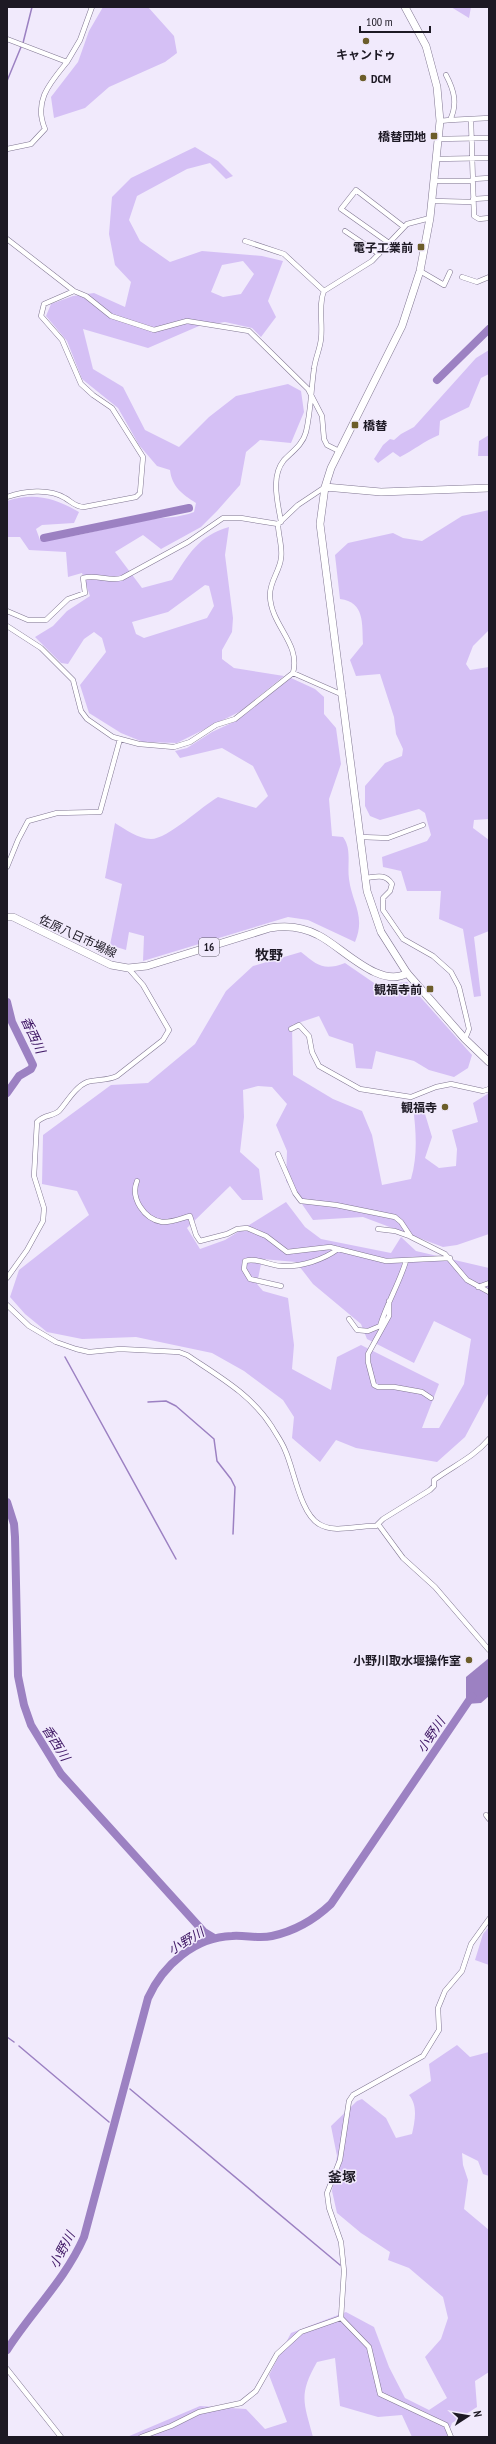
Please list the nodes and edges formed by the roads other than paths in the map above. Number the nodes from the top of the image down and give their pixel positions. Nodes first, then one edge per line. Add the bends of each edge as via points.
1 (92, 7) edge
2 (405, 7) edge
3 (7, 39) edge
4 (67, 62) junction
5 (446, 75) dead end
6 (489, 118) edge
7 (450, 120) junction
8 (471, 120) junction
9 (440, 121) junction
10 (489, 138) edge
11 (438, 139) junction
12 (471, 139) junction
13 (7, 149) edge
14 (489, 158) edge
15 (436, 159) junction
16 (472, 159) junction
17 (489, 178) edge
18 (473, 180) junction
19 (434, 181) junction
20 (489, 198) edge
21 (433, 201) junction
22 (473, 201) junction
23 (430, 218) junction
24 (489, 218) edge
25 (404, 227) junction
26 (345, 231) dead end
27 (7, 239) edge
28 (245, 241) dead end
29 (389, 243) junction
30 (379, 254) junction
31 (420, 271) junction
32 (450, 272) dead end
33 (462, 277) dead end
34 (489, 278) edge
35 (324, 290) junction
36 (74, 291) junction
37 (312, 397) junction
38 (339, 451) junction
39 (325, 487) junction
40 (489, 488) edge
41 (7, 497) edge
42 (279, 523) junction
43 (7, 611) edge
44 (7, 626) edge
45 (293, 673) junction
46 (343, 695) junction
47 (120, 739) junction
48 (423, 825) dead end
49 (360, 837) junction
50 (7, 867) edge
51 (365, 878) junction
52 (7, 917) edge
53 (128, 968) junction
54 (407, 973) junction
55 (291, 1030) dead end
56 (465, 1039) junction
57 (489, 1062) edge
58 (489, 1089) edge
59 (278, 1154) dead end
60 (137, 1181) dead end
61 (378, 1229) dead end
62 (411, 1237) junction
63 (338, 1249) junction
64 (450, 1258) junction
65 (406, 1261) junction
66 (7, 1278) edge
67 (489, 1283) edge
68 (281, 1286) dead end
69 (478, 1287) junction
70 (489, 1292) edge
71 (389, 1301) junction
72 (7, 1305) edge
73 (349, 1319) dead end
74 (432, 1398) dead end
75 (489, 1439) edge
76 (378, 1524) junction
77 (489, 1650) edge
78 (489, 1919) edge
79 (341, 2318) junction
80 (7, 2370) edge
81 (61, 2437) edge
82 (141, 2437) edge
83 (451, 2437) edge

1 - 4 street via 80,40
2 - 9 street via 430,58 437,87
3 - 4 street
4 - 13 street via 49,85 42,102 40,115 45,129 31,144
5 - 7 street via 455,97
6 - 8 street
7 - 8 street
7 - 9 street
8 - 12 street
9 - 11 street
10 - 12 street
11 - 12 street
11 - 15 street
12 - 16 street
14 - 16 street
15 - 16 street
15 - 19 street
16 - 18 street
17 - 18 street
18 - 19 street
18 - 22 street
19 - 21 street
20 - 22 street
21 - 22 street
21 - 23 street
22 - 24 street via 474,216 479,219
23 - 25 street
23 - 31 street
25 - 29 street
25 - 29 street via 356,190 341,209
26 - 30 street
27 - 36 street
28 - 35 street via 284,254
29 - 30 street
30 - 35 street via 356,272
31 - 32 street via 444,285
31 - 38 street via 397,338
33 - 34 street via 477,282
35 - 37 street via 321,297 321,338 314,367
36 - 37 street via 86,296 112,316 153,330 187,321 249,331 308,389
36 - 41 street via 44,304 41,316 62,340 81,384 112,408 143,456 140,493 136,497 84,507 76,506 64,497 42,492 17,493
37 - 38 street via 322,416 324,439 327,445
37 - 42 street via 304,439 280,468 276,494
38 - 39 street
39 - 40 street via 381,492
39 - 42 street
39 - 46 street via 320,524 322,548
42 - 43 street via 223,518 188,542 122,578 83,578 85,593 68,599 46,620 28,620
42 - 45 street via 281,559 271,584 270,596 276,621 295,655
44 - 47 street via 41,648 73,680 81,711 86,719 107,734
45 - 46 street
45 - 47 street via 235,719 216,725 190,742 174,747 153,746
46 - 49 street
47 - 50 street via 100,812 57,813 28,821
48 - 49 street via 388,838
49 - 51 street
51 - 54 street via 381,932
51 - 56 street via 388,878 392,884 384,898 383,910 387,920 403,939 433,956 451,972 459,987 469,1029 468,1037
52 - 53 street, 佐原八日市場線 / 16 via 13,917 93,958
53 - 54 street, 佐原八日市場線 / 16 via 147,966 270,928 289,926 318,935 350,957 387,977 395,978
53 - 66 street via 143,985 169,1030 164,1040 117,1076 109,1080 87,1082 68,1098 58,1112 42,1117 37,1122 34,1176 44,1208 43,1221
54 - 56 street
55 - 58 street via 299,1025 309,1036 312,1052 319,1066 360,1089 411,1097 450,1084 483,1091
56 - 57 street
59 - 62 street via 294,1193 301,1201 395,1217
60 - 63 street via 137,1201 146,1214 166,1222 190,1216 200,1241 227,1234 237,1228 247,1228 266,1236 287,1252
61 - 62 street via 395,1231
62 - 64 street
63 - 65 street via 377,1260
63 - 68 street via 320,1259 299,1265 282,1266 251,1259 245,1261 244,1269 250,1279
64 - 65 street
64 - 69 street via 459,1272
65 - 71 street via 399,1285
67 - 69 street
69 - 70 street
71 - 73 street via 377,1329 357,1330
71 - 74 street via 389,1316 368,1354 374,1385 422,1392
72 - 76 street via 29,1326 56,1342 76,1349 89,1352 120,1349 152,1350 187,1354 244,1393 271,1425 286,1451 304,1502 317,1524 339,1529
75 - 76 street via 478,1452 434,1480 434,1486 430,1490
76 - 77 street via 403,1558 435,1587
78 - 79 street via 471,1944 462,1972 444,1991 438,2008 439,2030 423,2056 353,2095 349,2101 340,2160 327,2193 329,2208 341,2242 344,2271
79 - 82 street via 301,2332 277,2354 256,2391 241,2403 199,2412
79 - 83 street via 368,2348 380,2394 446,2425
80 - 81 street

